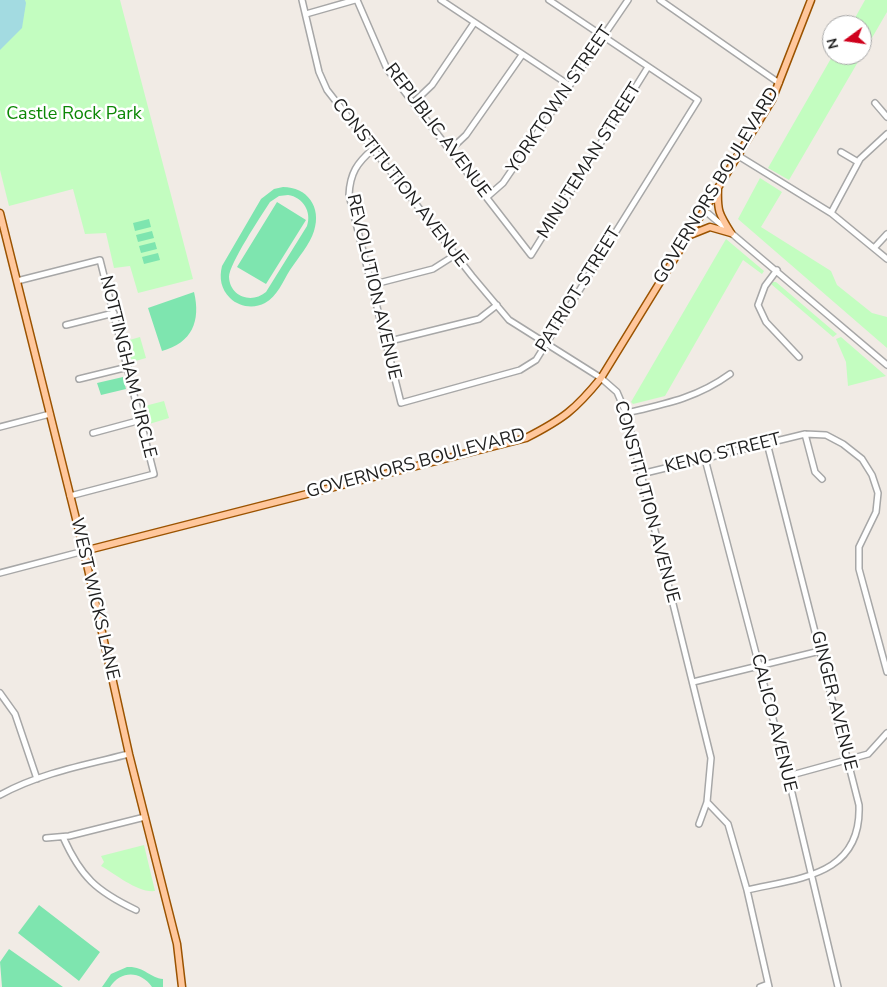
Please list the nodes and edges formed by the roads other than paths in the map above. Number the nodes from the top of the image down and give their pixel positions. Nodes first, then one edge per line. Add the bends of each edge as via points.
1 (302, 0) edge
2 (356, 0) edge
3 (441, 0) edge
4 (549, 0) edge
5 (628, 0) edge
6 (660, 0) edge
7 (811, 0) edge
8 (306, 14) junction
9 (474, 22) junction
10 (603, 37) junction
11 (522, 55) junction
12 (648, 67) junction
13 (779, 83) junction
14 (569, 85) junction
15 (413, 103) junction
16 (875, 103) dead end
17 (887, 117) edge
18 (887, 134) edge
19 (373, 149) junction
20 (450, 150) junction
21 (841, 152) dead end
22 (738, 154) junction
23 (858, 162) junction
24 (718, 188) junction
25 (487, 197) junction
26 (704, 210) junction
27 (831, 212) junction
28 (0, 213) edge
29 (731, 233) junction
30 (887, 234) edge
31 (688, 236) junction
32 (875, 247) junction
33 (455, 254) junction
34 (531, 255) joint
35 (887, 259) edge
36 (777, 270) junction
37 (17, 280) junction
38 (372, 286) junction
39 (497, 306) junction
40 (114, 313) junction
41 (66, 326) dead end
42 (386, 342) junction
43 (546, 343) junction
44 (799, 357) dead end
45 (887, 365) edge
46 (128, 367) junction
47 (730, 374) dead end
48 (601, 378) junction
49 (79, 379) dead end
50 (401, 403) joint
51 (50, 414) junction
52 (626, 414) junction
53 (141, 420) junction
54 (0, 427) edge
55 (93, 433) dead end
56 (805, 434) junction
57 (767, 443) junction
58 (705, 459) junction
59 (641, 474) junction
60 (822, 479) dead end
61 (70, 496) junction
62 (84, 551) junction
63 (0, 573) edge
64 (820, 651) junction
65 (758, 665) junction
66 (887, 672) edge
67 (693, 682) junction
68 (0, 693) edge
69 (887, 733) edge
70 (129, 754) junction
71 (848, 761) junction
72 (788, 776) junction
73 (36, 779) junction
74 (0, 795) edge
75 (707, 802) junction
76 (145, 817) junction
77 (699, 824) dead end
78 (63, 837) junction
79 (46, 838) dead end
80 (811, 876) junction
81 (746, 890) junction
82 (136, 910) dead end
83 (768, 986) edge
84 (182, 987) edge
85 (760, 987) edge
86 (838, 987) edge

1 - 8 street, CONSTITUTION AVENUE
2 - 8 street
2 - 15 street, REPUBLIC AVENUE via 387,69
3 - 9 street
4 - 10 street
5 - 10 street, YORKTOWN STREET
6 - 13 street
7 - 13 main road, GOVERNORS BOULEVARD
8 - 19 street, CONSTITUTION AVENUE via 327,90
9 - 11 street
9 - 15 street via 432,85
10 - 12 street
10 - 14 street, YORKTOWN STREET
11 - 14 street
11 - 20 street via 466,136
12 - 34 street, MINUTEMAN STREET
12 - 43 street, PATRIOT STREET via 698,100
13 - 22 main road, GOVERNORS BOULEVARD
14 - 25 street, YORKTOWN STREET via 503,183
15 - 20 street, REPUBLIC AVENUE
16 - 17 street
18 - 23 street via 875,142
19 - 33 street, CONSTITUTION AVENUE
19 - 38 street, REVOLUTION AVENUE via 359,161 350,176 348,195
20 - 25 street, REPUBLIC AVENUE
21 - 23 street
22 - 24 main road, GOVERNORS BOULEVARD
22 - 27 street
23 - 27 street
24 - 26 main road, GOVERNORS BOULEVARD
24 - 29 main road via 718,214
25 - 34 street, REPUBLIC AVENUE
26 - 29 street
26 - 31 main road, GOVERNORS BOULEVARD
27 - 32 street
28 - 37 main road, WEST WICKS LANE
29 - 31 main road via 710,227
29 - 36 street
30 - 32 street
31 - 48 main road, GOVERNORS BOULEVARD
32 - 35 street
33 - 38 street via 432,269
33 - 39 street, CONSTITUTION AVENUE
36 - 44 street via 765,286 758,305 766,322
36 - 45 street
37 - 40 street, NOTTINGHAM CIRCLE via 100,260
37 - 51 main road, WEST WICKS LANE
38 - 42 street, REVOLUTION AVENUE
39 - 42 street via 479,319
39 - 43 street, CONSTITUTION AVENUE via 510,320
40 - 41 street
40 - 46 street, NOTTINGHAM CIRCLE
42 - 50 street, REVOLUTION AVENUE
43 - 48 street, CONSTITUTION AVENUE
43 - 50 street, PATRIOT STREET via 536,360 520,370
46 - 49 street
46 - 53 street, NOTTINGHAM CIRCLE
47 - 52 street via 691,397
48 - 52 street, CONSTITUTION AVENUE via 617,392
48 - 62 main road, GOVERNORS BOULEVARD via 560,421 526,438
51 - 54 street
51 - 61 main road, WEST WICKS LANE
52 - 59 street, CONSTITUTION AVENUE
53 - 55 street
53 - 61 street, NOTTINGHAM CIRCLE via 154,474
56 - 57 street, KENO STREET
56 - 60 street via 815,472
56 - 66 street, KENO STREET via 826,435 843,444 862,459 872,475 878,493 876,512 858,547 859,569
57 - 58 street, KENO STREET
57 - 64 street, GINGER AVENUE
58 - 59 street, KENO STREET
58 - 65 street, CALICO AVENUE
59 - 67 street, CONSTITUTION AVENUE
61 - 62 main road, WEST WICKS LANE
62 - 63 street
62 - 70 main road, WEST WICKS LANE
64 - 65 street
64 - 71 street, GINGER AVENUE
65 - 67 street
65 - 72 street, CALICO AVENUE
67 - 75 street, CONSTITUTION AVENUE via 711,758
68 - 73 street via 15,714
69 - 71 street via 868,754
70 - 73 street
70 - 76 main road, WEST WICKS LANE
71 - 72 street
71 - 80 street, GINGER AVENUE via 859,805 860,821 856,835 835,865
72 - 80 street, CALICO AVENUE
73 - 74 street
75 - 77 street, CONSTITUTION AVENUE
75 - 81 street via 728,824
76 - 78 street
76 - 84 main road, WEST WICKS LANE via 176,944
78 - 79 street
78 - 82 street via 75,864 90,883
80 - 81 street, GINGER AVENUE
80 - 86 street, CALICO AVENUE
81 - 83 street
83 - 85 street

